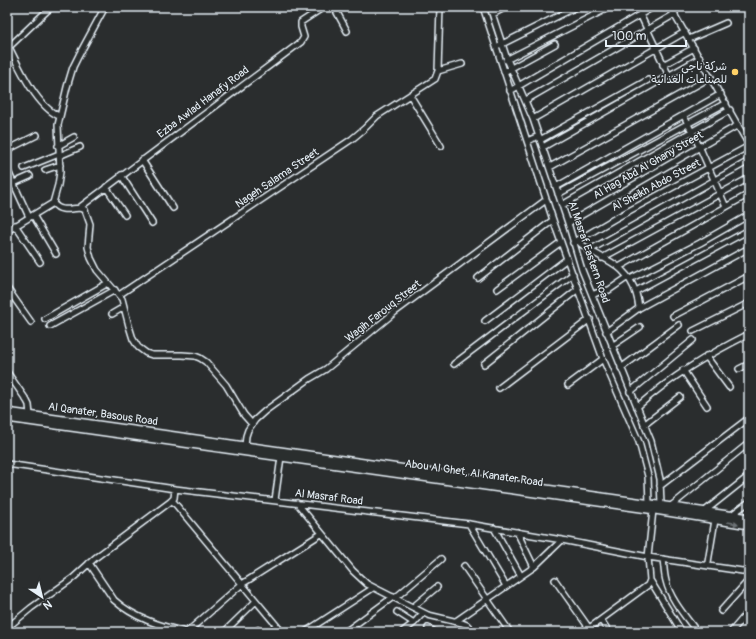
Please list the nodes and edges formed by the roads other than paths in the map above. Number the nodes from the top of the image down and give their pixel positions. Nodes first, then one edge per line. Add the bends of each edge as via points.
1 (51, 7) edge
2 (105, 7) edge
3 (324, 7) edge
4 (334, 7) edge
5 (440, 7) edge
6 (483, 7) edge
7 (490, 7) edge
8 (506, 7) edge
9 (576, 7) edge
10 (610, 7) edge
11 (652, 7) edge
12 (670, 7) edge
13 (493, 14) junction
14 (640, 14) junction
15 (675, 14) junction
16 (726, 23) dead end
17 (647, 30) junction
18 (347, 32) dead end
19 (685, 32) junction
20 (689, 39) junction
21 (503, 44) junction
22 (555, 44) dead end
23 (8, 45) edge
24 (496, 48) junction
25 (656, 48) junction
26 (694, 48) junction
27 (700, 58) junction
28 (508, 59) junction
29 (501, 63) junction
30 (462, 64) dead end
31 (664, 65) junction
32 (511, 68) junction
33 (438, 71) junction
34 (504, 72) junction
35 (669, 76) junction
36 (711, 77) junction
37 (648, 80) dead end
38 (519, 86) junction
39 (510, 91) junction
40 (721, 94) junction
41 (410, 95) junction
42 (526, 100) junction
43 (726, 103) junction
44 (730, 110) junction
45 (59, 116) junction
46 (684, 116) junction
47 (533, 119) junction
48 (688, 124) junction
49 (738, 125) junction
50 (692, 132) junction
51 (37, 135) dead end
52 (74, 137) dead end
53 (540, 138) junction
54 (526, 141) junction
55 (749, 145) edge
56 (58, 146) junction
57 (441, 146) dead end
58 (80, 147) dead end
59 (543, 147) junction
60 (700, 148) junction
61 (7, 150) edge
62 (59, 155) junction
63 (142, 160) junction
64 (749, 161) edge
65 (60, 165) junction
66 (24, 168) dead end
67 (550, 168) junction
68 (709, 168) junction
69 (7, 169) edge
70 (45, 170) dead end
71 (121, 175) junction
72 (30, 176) dead end
73 (749, 178) edge
74 (714, 180) junction
75 (14, 183) junction
76 (106, 187) junction
77 (556, 187) junction
78 (558, 194) junction
79 (719, 194) junction
80 (749, 194) edge
81 (546, 200) junction
82 (53, 203) junction
83 (562, 205) junction
84 (726, 207) junction
85 (79, 208) junction
86 (173, 208) dead end
87 (125, 214) dead end
88 (749, 215) edge
89 (31, 216) junction
90 (553, 220) junction
91 (152, 223) dead end
92 (568, 223) junction
93 (14, 225) junction
94 (7, 230) edge
95 (749, 230) edge
96 (561, 242) junction
97 (575, 242) junction
98 (749, 248) edge
99 (588, 251) junction
100 (56, 254) dead end
101 (602, 258) junction
102 (567, 259) junction
103 (40, 262) dead end
104 (619, 267) junction
105 (573, 274) junction
106 (749, 276) edge
107 (478, 278) dead end
108 (629, 278) junction
109 (108, 283) junction
110 (7, 288) edge
111 (497, 289) dead end
112 (578, 289) junction
113 (115, 290) junction
114 (636, 291) junction
115 (119, 295) junction
116 (592, 295) junction
117 (749, 303) edge
118 (124, 307) junction
119 (639, 308) junction
120 (112, 314) dead end
121 (673, 316) dead end
122 (45, 319) dead end
123 (590, 319) junction
124 (485, 321) dead end
125 (31, 322) dead end
126 (679, 325) dead end
127 (50, 326) dead end
128 (640, 327) dead end
129 (693, 331) dead end
130 (606, 332) junction
131 (749, 334) edge
132 (693, 340) dead end
133 (612, 346) junction
134 (706, 356) junction
135 (603, 359) junction
136 (454, 364) dead end
137 (484, 364) dead end
138 (749, 364) edge
139 (621, 368) junction
140 (739, 369) dead end
141 (683, 370) junction
142 (7, 372) edge
143 (568, 385) dead end
144 (729, 386) dead end
145 (499, 388) dead end
146 (630, 392) junction
147 (680, 397) dead end
148 (707, 406) dead end
149 (637, 407) junction
150 (7, 412) edge
151 (30, 415) junction
152 (7, 418) edge
153 (749, 418) edge
154 (252, 424) junction
155 (644, 425) junction
156 (196, 442) junction
157 (749, 444) edge
158 (244, 446) junction
159 (281, 457) junction
160 (7, 464) edge
161 (749, 476) edge
162 (660, 486) junction
163 (175, 489) junction
164 (172, 500) junction
165 (275, 500) junction
166 (749, 502) edge
167 (297, 503) junction
168 (649, 503) junction
169 (661, 505) junction
170 (671, 506) junction
171 (653, 510) junction
172 (705, 512) junction
173 (730, 516) junction
174 (749, 518) edge
175 (715, 520) junction
176 (468, 524) junction
177 (749, 525) edge
178 (494, 528) junction
179 (517, 532) junction
180 (321, 534) junction
181 (562, 540) junction
182 (648, 557) junction
183 (441, 558) dead end
184 (663, 559) junction
185 (708, 562) dead end
186 (90, 563) junction
187 (464, 566) dead end
188 (534, 567) junction
189 (749, 572) edge
190 (521, 576) junction
191 (554, 580) dead end
192 (650, 580) junction
193 (749, 580) edge
194 (242, 584) junction
195 (506, 586) junction
196 (437, 587) dead end
197 (373, 588) junction
198 (394, 598) junction
199 (487, 600) junction
200 (256, 601) junction
201 (675, 601) junction
202 (665, 606) junction
203 (413, 607) junction
204 (721, 611) dead end
205 (749, 611) edge
206 (397, 612) dead end
207 (423, 613) junction
208 (600, 620) junction
209 (456, 622) junction
210 (414, 623) junction
211 (7, 628) edge
212 (428, 628) dead end
213 (586, 631) edge
214 (183, 632) edge
215 (224, 632) edge
216 (282, 632) edge
217 (306, 632) edge
218 (345, 632) edge
219 (402, 632) edge
220 (435, 632) edge
221 (474, 632) edge
222 (510, 632) edge
223 (610, 632) edge
224 (682, 632) edge
225 (697, 632) edge
226 (731, 632) edge

1 - 23 street
2 - 45 street via 73,67
3 - 63 street, Ezba Awlad Hanafy Road via 301,22 304,37 301,42
4 - 18 street
5 - 33 street
6 - 24 street, Al Masraf Eastern Road
7 - 13 street, Al Masraf Eastern Road
8 - 13 street
9 - 21 street
10 - 28 street
11 - 14 street
12 - 15 street
13 - 21 street, Al Masraf Eastern Road
14 - 17 street
14 - 38 street
15 - 17 street
15 - 19 street
16 - 20 street
17 - 25 street
17 - 42 street
19 - 20 street
19 - 25 street
20 - 26 street
21 - 24 street
21 - 28 street, Al Masraf Eastern Road
22 - 32 street
23 - 45 street via 36,95 50,111
24 - 29 street, Al Masraf Eastern Road
25 - 31 street
25 - 47 street
26 - 27 street
26 - 31 street
27 - 35 street
27 - 36 street
28 - 29 street
28 - 32 street, Al Masraf Eastern Road
29 - 34 street, Al Masraf Eastern Road
30 - 33 street
31 - 35 street
32 - 34 street
32 - 38 street, Al Masraf Eastern Road
33 - 41 street, Nageh Salama Street via 436,80
34 - 39 street, Al Masraf Eastern Road
35 - 59 street
36 - 40 street
36 - 67 street
37 - 53 street
38 - 39 street
38 - 42 street, Al Masraf Eastern Road
39 - 54 street, Al Masraf Eastern Road
40 - 43 street
40 - 46 street
41 - 57 street
41 - 115 street, Nageh Salama Street via 377,116 352,139
42 - 47 street, Al Masraf Eastern Road
43 - 44 street
43 - 48 street
44 - 49 street
44 - 50 street
45 - 56 street
46 - 48 street
46 - 77 street
47 - 53 street, Al Masraf Eastern Road
48 - 50 street
48 - 78 street
49 - 55 street
49 - 60 street, Al Hag Abd Al Ghany Street
50 - 60 street
50 - 83 street
51 - 61 street
52 - 56 street
53 - 54 street
53 - 59 street, Al Masraf Eastern Road
54 - 81 street, Al Masraf Eastern Road
55 - 68 street, Al Sheikh Abdo Street
56 - 62 street
58 - 62 street
59 - 67 street, Al Masraf Eastern Road
60 - 68 street
60 - 92 street, Al Hag Abd Al Ghany Street
62 - 65 street
62 - 66 street
63 - 71 street, Ezba Awlad Hanafy Road
63 - 86 street
64 - 74 street
65 - 70 street
65 - 82 street
67 - 77 street, Al Masraf Eastern Road
68 - 74 street
68 - 97 street, Al Sheikh Abdo Street
69 - 75 street
71 - 76 street, Ezba Awlad Hanafy Road
71 - 91 street
72 - 75 street
73 - 79 street
74 - 79 street
74 - 99 street
75 - 89 street
76 - 85 street, Ezba Awlad Hanafy Road
76 - 87 street
77 - 78 street, Al Masraf Eastern Road
78 - 83 street, Al Masraf Eastern Road
79 - 84 street
79 - 101 street
80 - 84 street
81 - 90 street, Al Masraf Eastern Road
81 - 154 street, Wagih Farouq Street via 395,312 326,369 265,411
82 - 85 street via 68,210
82 - 89 street
83 - 92 street, Al Masraf Eastern Road
84 - 104 street
85 - 109 street via 85,210 89,220 88,247 91,258
88 - 108 street via 700,243
89 - 93 street
89 - 100 street
90 - 96 street, Al Masraf Eastern Road
90 - 107 street
92 - 97 street, Al Masraf Eastern Road
93 - 94 street
93 - 103 street
95 - 114 street
96 - 102 street, Al Masraf Eastern Road
96 - 111 street
97 - 99 street
97 - 116 street, Al Masraf Eastern Road
98 - 119 street
99 - 101 street
101 - 104 street
102 - 105 street, Al Masraf Eastern Road
102 - 124 street
104 - 108 street
105 - 112 street, Al Masraf Eastern Road
105 - 136 street
106 - 121 street
108 - 114 street
108 - 116 street via 609,290
109 - 113 street
109 - 122 street
110 - 125 street
112 - 123 street, Al Masraf Eastern Road
112 - 137 street
113 - 115 street
113 - 127 street
114 - 119 street
115 - 118 street
116 - 130 street, Al Masraf Eastern Road
117 - 129 street
118 - 120 street
118 - 154 street via 128,326 138,347 152,355 195,356 206,362 226,385
119 - 130 street
123 - 135 street, Al Masraf Eastern Road
123 - 145 street
126 - 139 street
128 - 133 street
130 - 133 street, Al Masraf Eastern Road
131 - 134 street
132 - 146 street
133 - 139 street, Al Masraf Eastern Road
134 - 141 street
134 - 144 street
135 - 143 street
135 - 168 street, Al Masraf Eastern Road via 639,442 648,476
138 - 140 street
139 - 146 street, Al Masraf Eastern Road
141 - 148 street
141 - 149 street
142 - 151 street via 27,401
146 - 149 street, Al Masraf Eastern Road
147 - 155 street
149 - 155 street, Al Masraf Eastern Road
150 - 151 main road, Al Qanater, Basous Road
151 - 156 main road, Al Qanater, Basous Road
152 - 156 main road, Al Qanater, Basous Road
153 - 162 street
154 - 158 street, Wagih Farouq Street
155 - 162 street, Al Masraf Eastern Road via 651,441
156 - 158 main road, Abou Al Ghet, Al Kanater Road
156 - 159 main road, Abou Al Ghet, Al Kanater Road
157 - 170 street
158 - 168 main road, Abou Al Ghet, Al Kanater Road
159 - 165 street
159 - 171 main road, Abou Al Ghet, Al Kanater Road
160 - 163 street, Al Masraf Road
161 - 172 street
162 - 169 street, Al Masraf Eastern Road
163 - 164 street
163 - 165 street, Al Masraf Road
164 - 186 street
164 - 194 street
165 - 167 street, Al Masraf Road
166 - 173 street
167 - 176 street, Al Masraf Road
167 - 180 street
168 - 169 main road, Abou Al Ghet, Al Kanater Road
169 - 170 main road, Abou Al Ghet, Al Kanater Road
170 - 172 main road, Abou Al Ghet, Al Kanater Road
171 - 175 main road, Abou Al Ghet, Al Kanater Road
171 - 182 street
172 - 173 main road, Abou Al Ghet, Al Kanater Road
173 - 174 main road, Abou Al Ghet, Al Kanater Road
175 -> 177 main road, Abou Al Ghet, Al Kanater Road
175 - 185 street
176 - 178 street, Al Masraf Road
176 - 195 street
178 - 179 street, Al Masraf Road
178 - 190 street
179 - 181 street, Al Masraf Road
179 - 188 street
180 - 194 street
180 - 197 street via 357,576
181 - 182 street, Al Masraf Road
181 - 188 street
182 - 184 street, Al Masraf Road
182 - 192 street
183 - 198 street
184 - 189 street, Al Masraf Road
184 - 201 street via 666,581
186 - 211 street
186 - 214 street via 118,604 140,617
187 - 199 street
188 - 190 street
190 - 195 street
191 - 213 street
192 - 202 street
192 - 208 street via 648,585
193 - 204 street
194 - 200 street
194 - 214 street
195 - 199 street
196 - 203 street
197 - 198 street
197 - 217 street
198 - 203 street
198 - 218 street
199 - 209 street
199 - 222 street
200 - 215 street
200 - 216 street
201 - 202 street
201 - 225 street
202 - 224 street
203 - 207 street
205 - 226 street
206 - 210 street
207 - 209 street
207 - 210 street
208 - 213 street
208 - 223 street
209 - 221 street via 467,625
210 - 219 street
212 - 220 street

